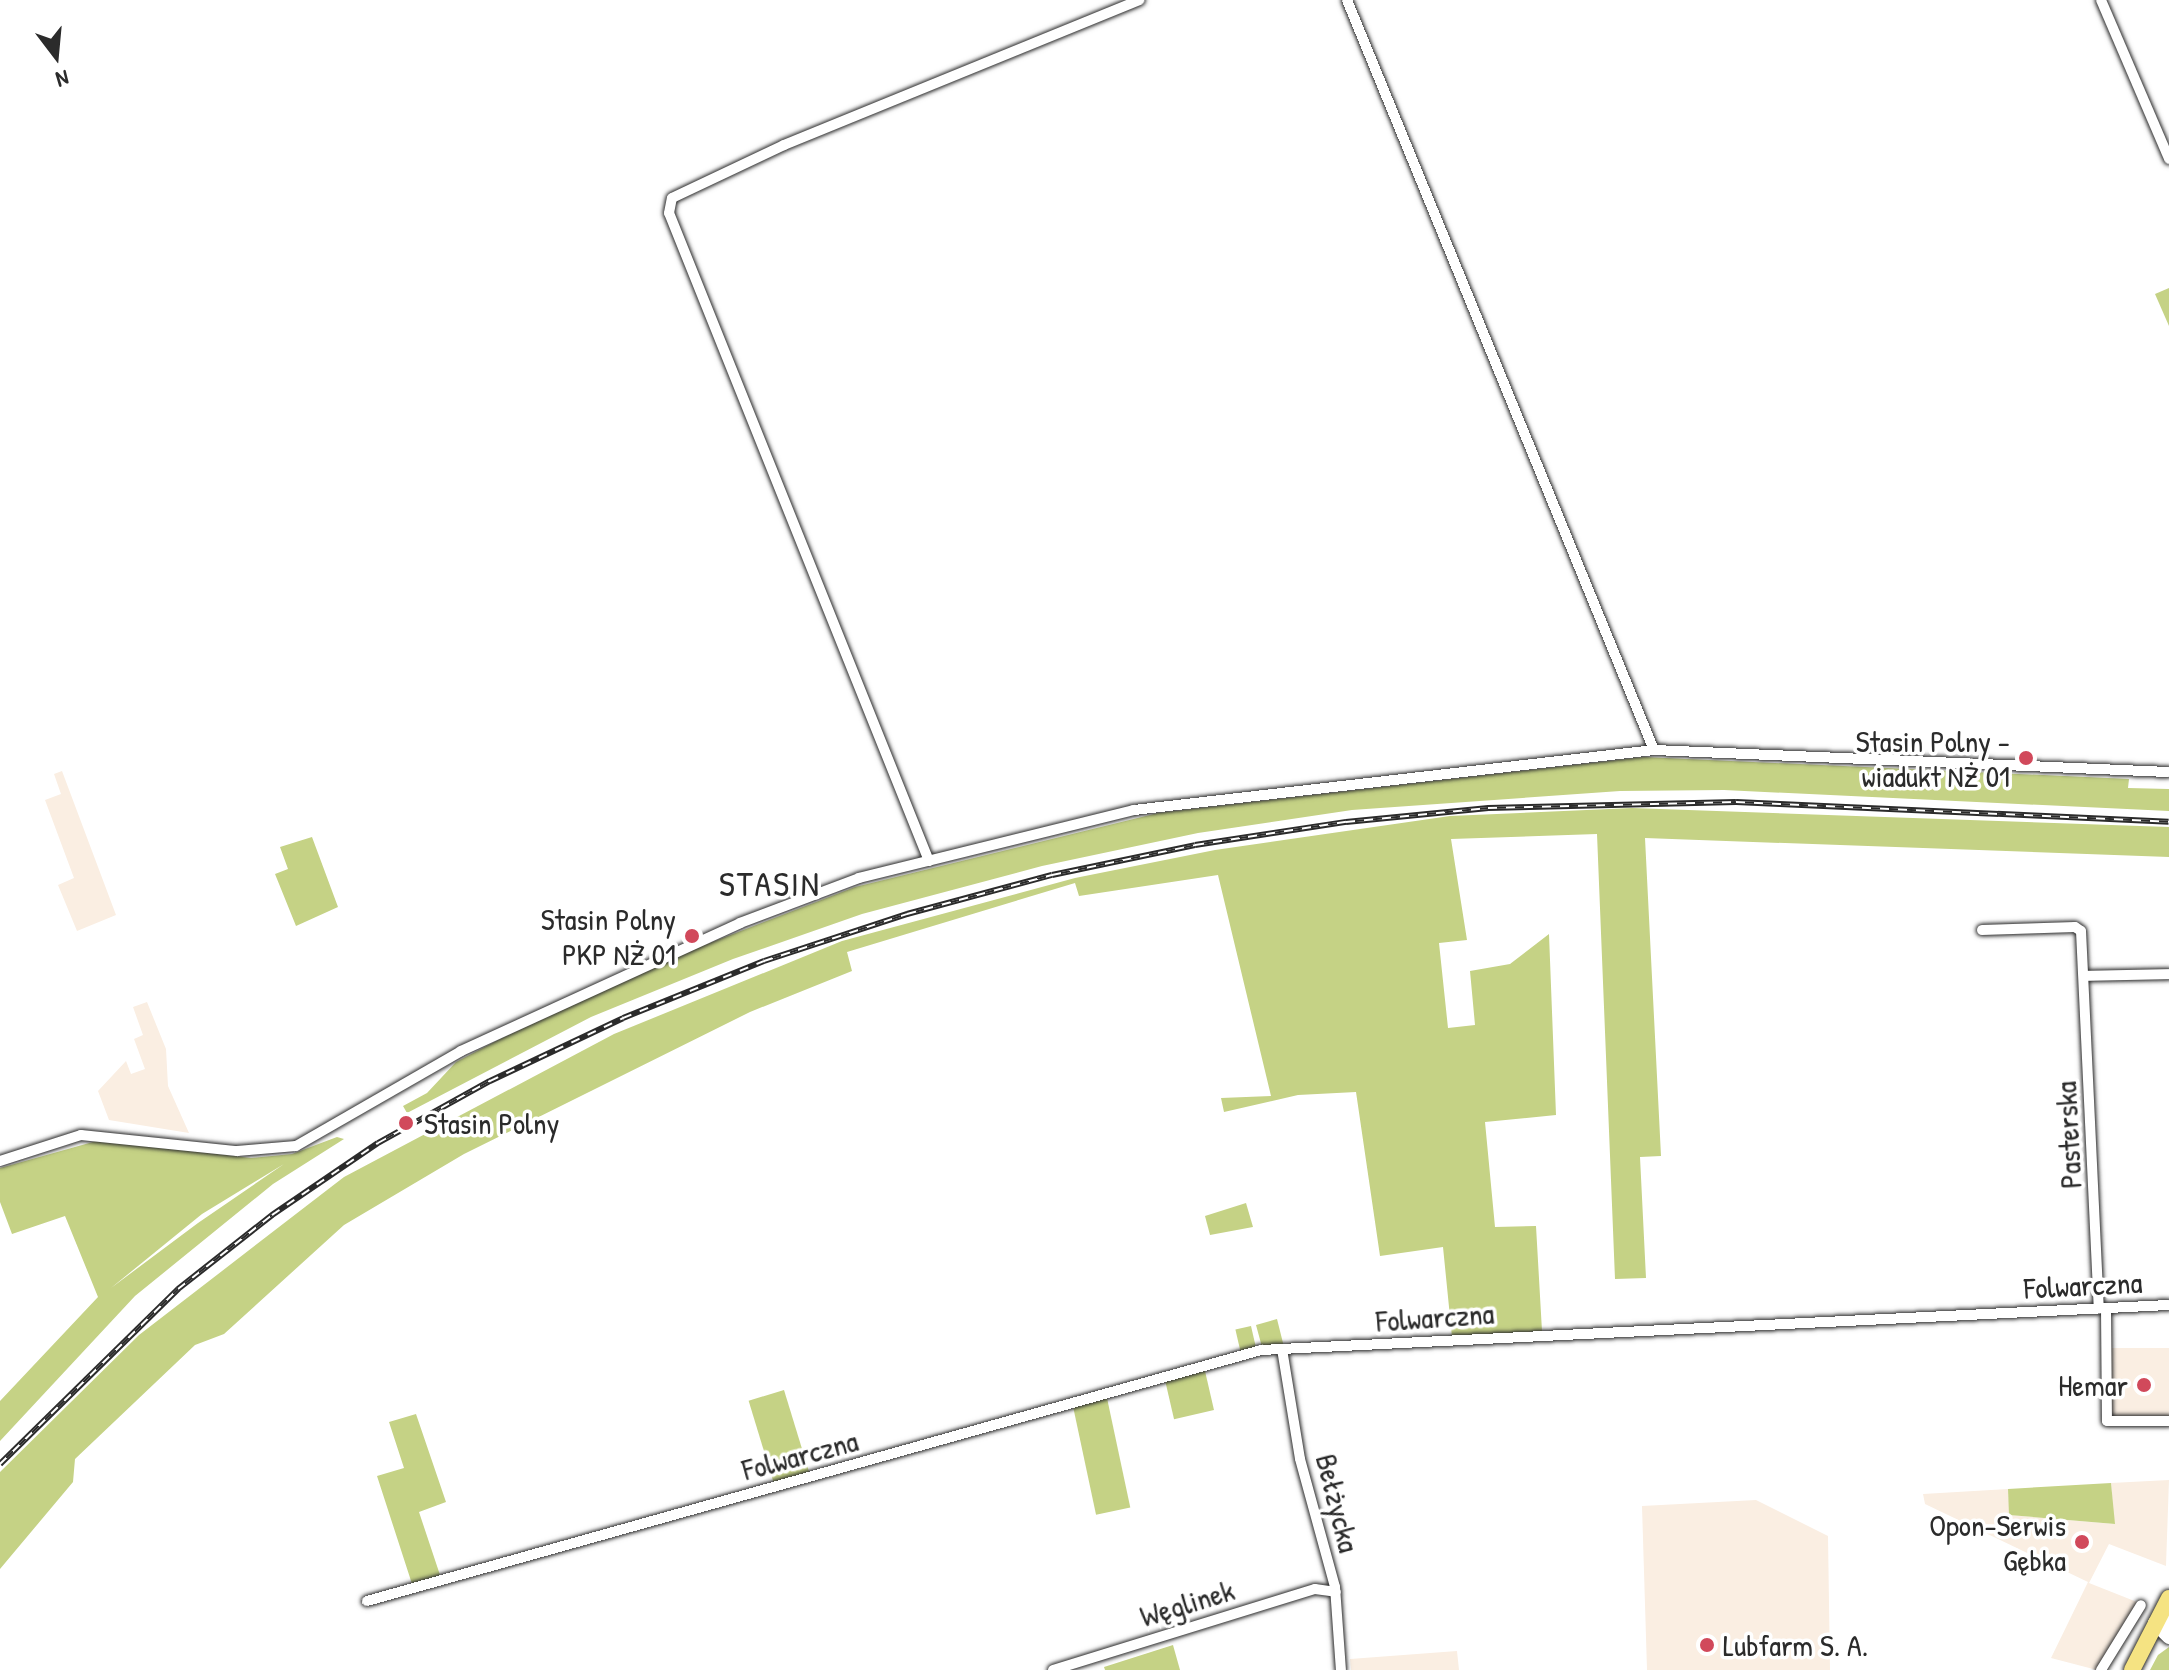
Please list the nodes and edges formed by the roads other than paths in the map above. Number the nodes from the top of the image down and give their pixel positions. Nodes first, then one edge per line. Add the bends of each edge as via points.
1 (1140, 0) edge
2 (1347, 0) edge
3 (2101, 0) edge
4 (2169, 159) edge
5 (1654, 750) junction
6 (2169, 772) edge
7 (929, 861) junction
8 (1982, 930) dead end
9 (2169, 974) edge
10 (2084, 976) junction
11 (0, 1161) edge
12 (2169, 1305) edge
13 (2102, 1309) junction
14 (1282, 1349) junction
15 (2169, 1421) edge
16 (1336, 1592) junction
17 (2169, 1598) edge
18 (367, 1601) dead end
19 (2141, 1605) dead end
20 (2162, 1622) edge
21 (2169, 1637) edge
22 (1053, 1670) edge
23 (1341, 1670) edge
24 (2101, 1670) edge
25 (2132, 1670) edge

1 - 7 street via 784,145 672,198 669,213
2 - 5 street
3 - 4 street
5 - 6 street
5 - 7 street via 1171,804
7 - 11 street via 859,878 679,948 461,1051 296,1146 237,1151 81,1135
8 - 10 street, Pasterska via 2075,927 2081,931
9 - 10 street
10 - 13 street, Pasterska
12 - 13 street, Folwarczna
13 - 14 street, Folwarczna
13 - 15 street, Pasterska via 2107,1421
14 - 16 street, Bełżycka via 1300,1459
14 - 18 street, Folwarczna via 1261,1350
16 - 22 street, Węglinek via 1315,1589
16 - 23 street, Bełżycka
17 - 20 main road
19 - 24 street
20 - 21 street
20 - 25 main road

